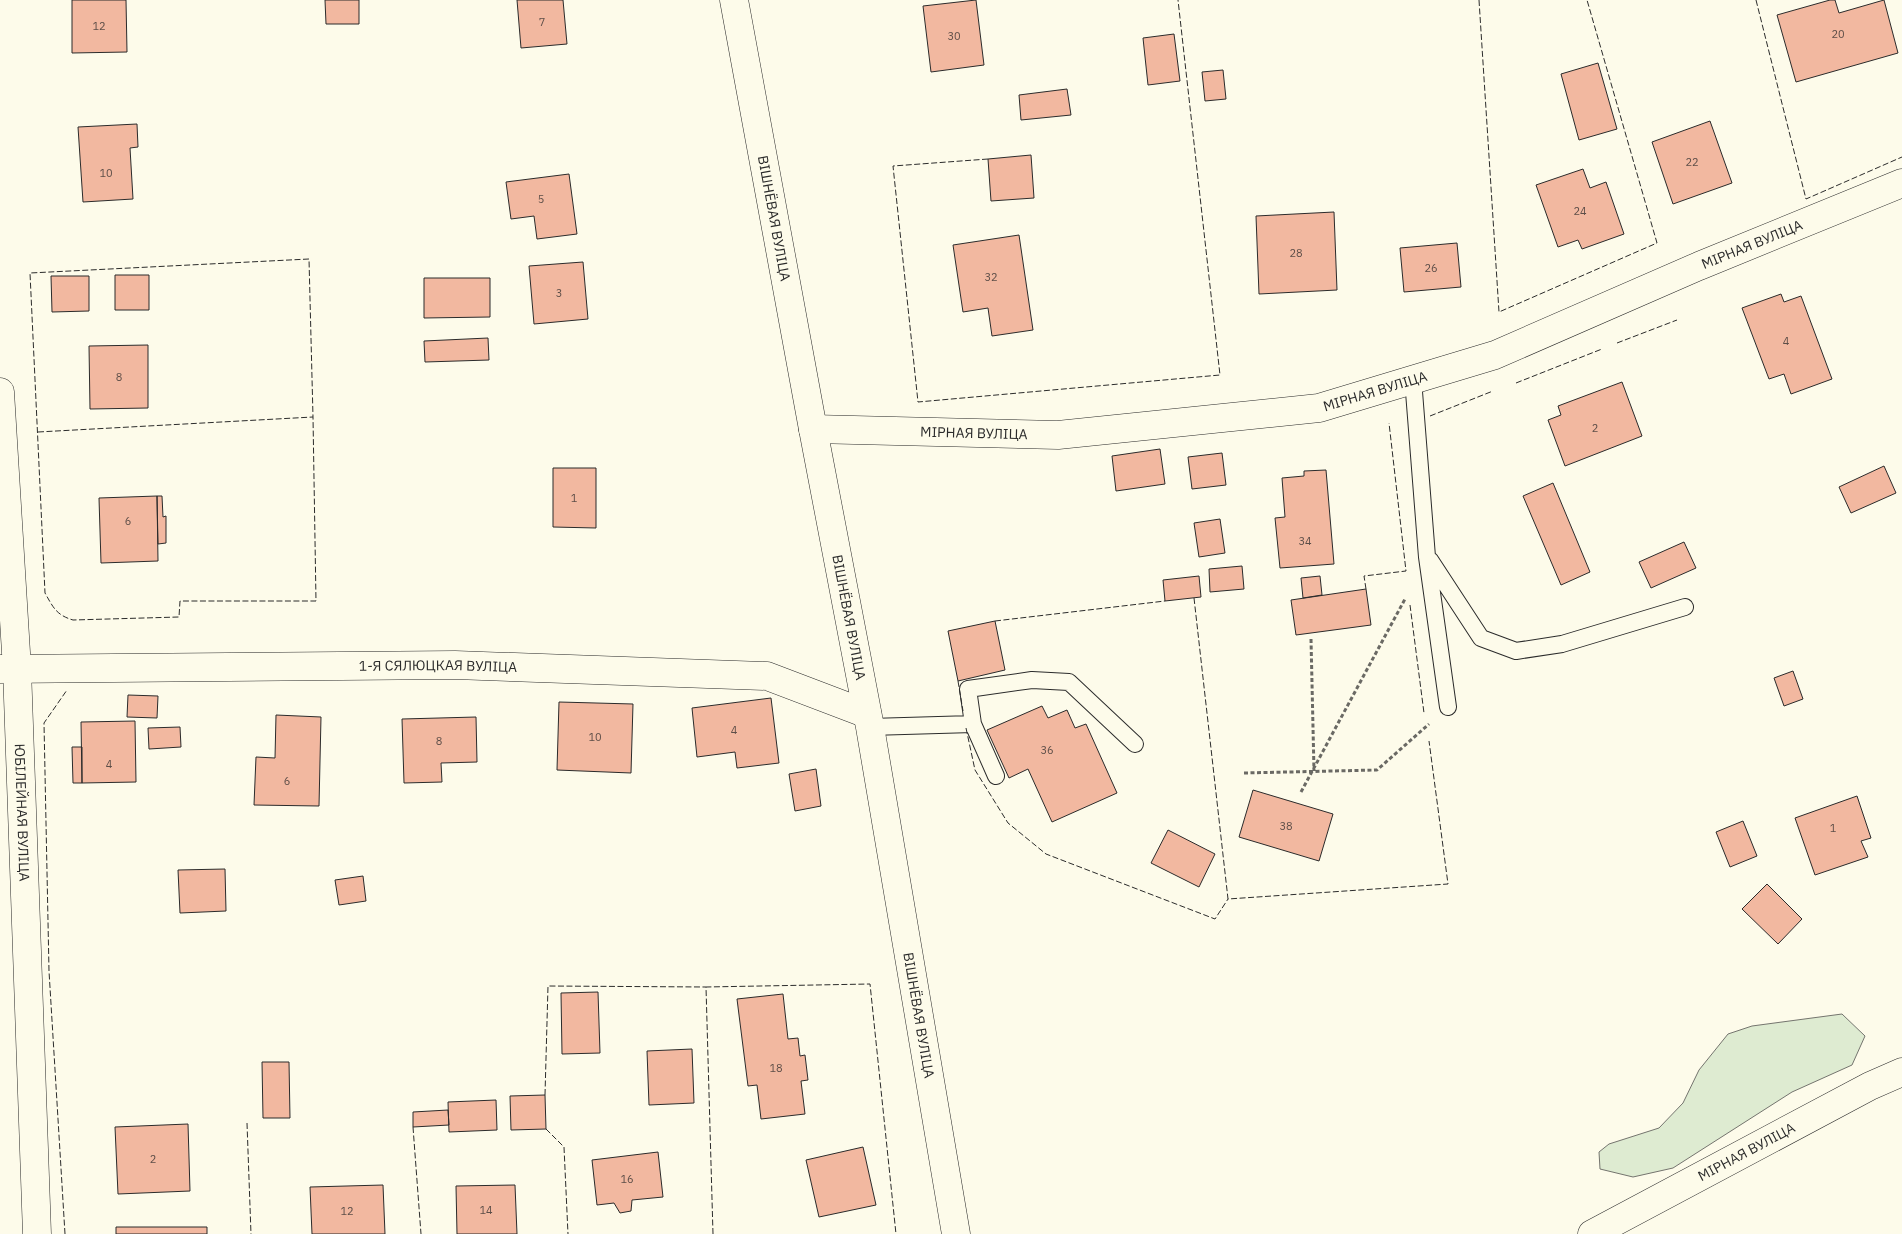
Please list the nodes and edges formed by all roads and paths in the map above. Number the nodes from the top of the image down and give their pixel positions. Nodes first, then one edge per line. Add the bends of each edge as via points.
1 (734, 0) edge
2 (1902, 183) edge
3 (1413, 380) junction
4 (0, 392) edge
5 (813, 429) junction
6 (1427, 557) junction
7 (1685, 607) dead end
8 (1311, 639) dead end
9 (8, 669) edge
10 (1448, 707) joint
11 (869, 720) junction
12 (973, 724) junction
13 (1135, 744) dead end
14 (1314, 771) junction
15 (1244, 773) dead end
16 (996, 776) dead end
17 (1301, 792) dead end
18 (1902, 1072) edge
19 (37, 1234) edge
20 (956, 1234) edge
21 (1592, 1234) edge

1 - 5 street, ВІШНЁВАЯ ВУЛІЦА
2 - 3 street, МІРНАЯ ВУЛІЦА via 1495,355
3 - 5 street, МІРНАЯ ВУЛІЦА via 1319,408 1058,435
3 - 6 lane
4 - 9 street, ЮБІЛЕЙНАЯ ВУЛІЦА
5 - 11 street, ВІШНЁВАЯ ВУЛІЦА
6 - 7 lane via 1480,638 1516,651 1562,644
6 - 10 lane
6 - 14 path
8 - 14 path
9 - 11 street, 1-Я СЯЛЮЦКАЯ ВУЛІЦА via 455,665 767,676
9 - 19 street, ЮБІЛЕЙНАЯ ВУЛІЦА
10 - 14 path via 1377,770
11 - 12 lane
11 - 20 street, ВІШНЁВАЯ ВУЛІЦА
12 - 13 lane via 968,689 1032,680 1069,682
12 - 16 lane
14 - 15 path
14 - 17 path
18 - 21 street, МІРНАЯ ВУЛІЦА

